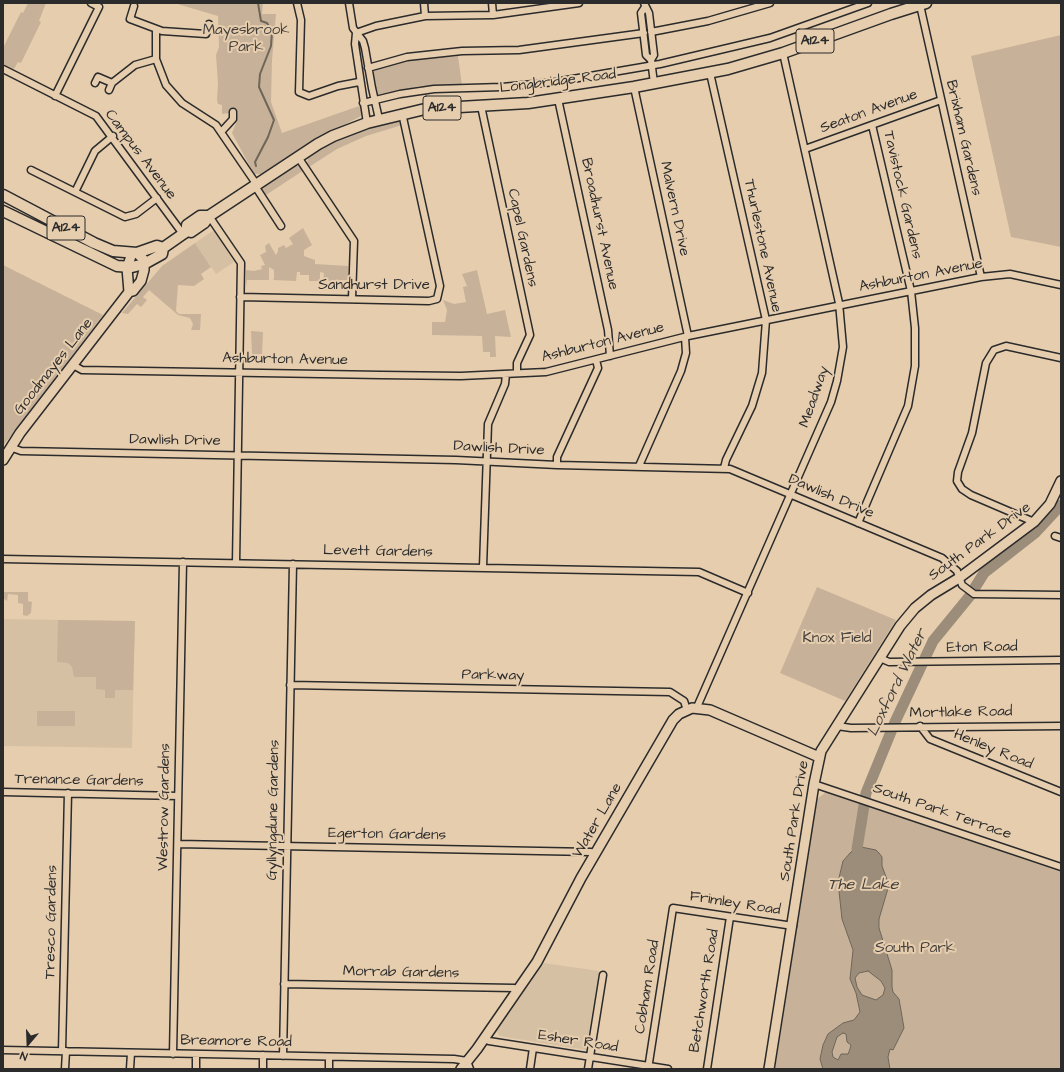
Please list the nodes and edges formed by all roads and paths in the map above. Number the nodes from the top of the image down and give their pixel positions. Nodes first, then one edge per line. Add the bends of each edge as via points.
1 (91, 3) edge
2 (297, 3) edge
3 (349, 3) edge
4 (424, 3) edge
5 (492, 3) edge
6 (579, 3) edge
7 (770, 3) edge
8 (868, 3) edge
9 (566, 4) edge
10 (923, 4) edge
11 (644, 5) edge
12 (134, 6) dead end
13 (493, 15) junction
14 (425, 16) junction
15 (209, 24) dead end
16 (156, 30) junction
17 (651, 32) junction
18 (356, 33) junction
19 (644, 33) junction
20 (783, 53) junction
21 (156, 59) junction
22 (652, 63) junction
23 (368, 68) junction
24 (3, 69) edge
25 (710, 73) junction
26 (359, 82) junction
27 (112, 83) junction
28 (654, 83) junction
29 (95, 84) dead end
30 (634, 87) junction
31 (109, 90) dead end
32 (54, 96) junction
33 (558, 99) junction
34 (374, 100) junction
35 (941, 100) junction
36 (362, 103) junction
37 (481, 106) junction
38 (233, 112) dead end
39 (402, 113) junction
40 (380, 119) junction
41 (367, 123) junction
42 (872, 125) junction
43 (222, 131) junction
44 (113, 136) junction
45 (805, 149) junction
46 (298, 157) junction
47 (31, 170) dead end
48 (256, 186) junction
49 (75, 192) junction
50 (3, 195) edge
51 (157, 198) junction
52 (3, 211) edge
53 (42, 216) junction
54 (209, 216) junction
55 (281, 226) dead end
56 (37, 227) junction
57 (185, 232) junction
58 (163, 248) junction
59 (134, 253) junction
60 (144, 264) junction
61 (127, 268) junction
62 (981, 277) junction
63 (1061, 285) edge
64 (911, 291) junction
65 (129, 292) junction
66 (240, 297) junction
67 (352, 299) junction
68 (839, 305) junction
69 (766, 320) junction
70 (687, 336) junction
71 (610, 356) junction
72 (1061, 358) edge
73 (596, 360) junction
74 (73, 365) junction
75 (238, 373) junction
76 (506, 374) junction
77 (517, 374) junction
78 (10, 447) junction
79 (237, 455) junction
80 (3, 460) edge
81 (486, 462) junction
82 (557, 465) junction
83 (639, 466) junction
84 (724, 468) junction
85 (1061, 481) edge
86 (790, 494) junction
87 (1034, 522) junction
88 (858, 523) junction
89 (3, 559) edge
90 (183, 562) junction
91 (236, 563) junction
92 (293, 564) junction
93 (483, 567) junction
94 (959, 578) junction
95 (748, 593) junction
96 (1061, 594) edge
97 (880, 658) junction
98 (1061, 660) edge
99 (290, 685) junction
100 (698, 707) junction
101 (687, 710) junction
102 (837, 726) junction
103 (920, 726) junction
104 (1061, 726) edge
105 (819, 757) junction
106 (814, 784) junction
107 (3, 792) edge
108 (1061, 792) edge
109 (68, 794) junction
110 (178, 796) junction
111 (178, 844) junction
112 (287, 846) junction
113 (595, 854) junction
114 (1061, 866) edge
115 (673, 908) joint
116 (730, 917) junction
117 (792, 926) junction
118 (604, 975) dead end
119 (284, 984) junction
120 (517, 991) junction
121 (484, 1039) junction
122 (533, 1048) junction
123 (3, 1050) edge
124 (64, 1051) junction
125 (131, 1053) junction
126 (173, 1054) junction
127 (196, 1054) junction
128 (263, 1055) junction
129 (283, 1056) junction
130 (590, 1056) junction
131 (329, 1057) junction
132 (469, 1065) edge
133 (648, 1067) edge
134 (65, 1069) edge
135 (130, 1069) edge
136 (196, 1069) edge
137 (263, 1069) edge
138 (329, 1069) edge
139 (461, 1069) edge
140 (530, 1069) edge
141 (588, 1069) edge
142 (668, 1069) edge
143 (707, 1069) edge
144 (769, 1069) edge

1 - 32 street via 99,7
2 - 26 street via 301,20 299,92 309,96
3 - 18 street
4 - 14 street
5 - 13 street
6 - 9 street
7 - 17 street via 708,21
8 - 22 street via 770,38
9 - 13 street
10 - 20 main road, Longbridge Road / A124
10 - 35 street, Brixham Gardens
11 - 17 street via 649,13
11 - 19 street via 641,13
12 - 16 street via 130,20
13 - 14 street
14 - 18 street via 376,26
15 - 16 street via 206,34
16 - 21 street
17 - 22 street via 654,55
18 - 23 street via 362,41
18 - 26 street
19 - 22 street via 646,55
19 - 23 street via 519,50 462,51 407,57
20 - 25 main road, Longbridge Road / A124
20 - 45 street, Meadway
21 - 27 street via 135,65
21 - 43 street via 162,77 182,103
22 - 28 street
22 - 34 street via 555,82 434,89
23 - 34 street
24 - 32 street, Campus Avenue
25 - 28 main road, Longbridge Road / A124
25 - 69 street, Thurlestone Avenue
26 - 36 street
27 - 29 street via 98,77
27 - 31 street
28 - 30 main road, Longbridge Road / A124
30 - 33 main road, Longbridge Road / A124
30 - 70 street, Malvern Drive
32 - 44 street, Campus Avenue via 96,116
33 - 37 main road, Longbridge Road / A124
33 - 71 street, Broadhurst Avenue via 608,330
34 - 36 street
34 - 40 street
35 - 42 street, Seaton Avenue
35 - 62 street, Brixham Gardens
36 - 41 street
37 - 39 main road, Longbridge Road / A124 via 424,109
37 - 77 street, Capel Gardens via 530,335 517,363
38 - 43 street via 233,119
39 - 40 main road, Longbridge Road / A124
39 - 67 street, Sandhurst Drive via 440,293 437,299 429,302
40 - 41 main road, Longbridge Road / A124
41 - 46 main road, Longbridge Road / A124 via 333,136
42 - 45 street, Seaton Avenue
42 - 64 street, Tavistock Gardens
43 - 48 street
44 - 49 street via 95,151
44 - 51 street, Campus Avenue
45 - 68 street, Meadway
46 - 48 main road, Longbridge Road / A124
46 - 67 street via 353,239
47 - 49 street
48 - 54 main road, Longbridge Road / A124
48 - 55 street
49 - 51 street via 125,216 136,214
50 - 53 main road, Longbridge Road / A124
51 - 57 street, Campus Avenue
52 - 56 main road, A124
53 - 56 main road
53 - 59 main road, Longbridge Road / A124 via 113,251
54 - 57 main road, Longbridge Road / A124 via 191,232
54 - 66 street via 240,261
56 - 61 main road, A124 via 117,266
57 - 58 main road, Longbridge Road / A124
58 - 59 main road, Longbridge Road / A124 via 157,246
58 - 60 main road, Longbridge Road / A124 via 162,254
59 - 60 street via 142,258
59 - 61 street
60 - 61 main road, Longbridge Road / A124
60 - 65 street, Goodmayes Lane via 141,281
61 - 65 street
62 - 63 street, Ashburton Avenue via 1010,274
62 - 64 street, Ashburton Avenue
64 - 68 street, Ashburton Avenue
64 - 88 street, Tavistock Gardens via 915,328 915,366 908,406
65 - 74 street, Goodmayes Lane
66 - 67 street, Sandhurst Drive
66 - 75 street
68 - 69 street, Ashburton Avenue
68 - 86 street, Meadway via 843,347 837,381 831,402
69 - 70 street, Ashburton Avenue
69 - 84 street, Thurlestone Avenue via 762,373 752,406
70 - 71 street, Ashburton Avenue
70 - 83 street, Malvern Drive via 681,371
71 - 73 street, Ashburton Avenue
72 - 87 street via 1006,346 994,350 986,363 972,434 958,472 957,481 962,489 971,495
73 - 77 street, Ashburton Avenue via 546,372
73 - 82 street via 598,368 557,458
74 - 75 street, Ashburton Avenue via 82,370
74 - 78 street, Goodmayes Lane
75 - 76 street, Ashburton Avenue via 461,376
75 - 79 street
76 - 77 street, Ashburton Avenue
76 - 81 street via 505,384 488,424
78 - 79 street, Dawlish Drive via 21,451
78 - 80 street, Goodmayes Lane
79 - 81 street, Dawlish Drive
79 - 91 street
81 - 82 street, Dawlish Drive
81 - 93 street
82 - 83 street, Dawlish Drive
83 - 84 street, Dawlish Drive
84 - 86 street, Dawlish Drive
85 - 87 street, South Park Drive via 1050,504
86 - 88 street, Dawlish Drive
86 - 95 street, Meadway
87 - 94 street, South Park Drive
88 - 94 street, Dawlish Drive via 942,558 957,571
89 - 90 street, Levett Gardens
90 - 91 street, Levett Gardens
90 - 110 street, Westrow Gardens
91 - 92 street, Levett Gardens
92 - 93 street, Levett Gardens
92 - 99 street, Gyllyngdune Gardens
93 - 95 street, Levett Gardens via 699,572
94 - 96 street, Dawlish Drive via 962,585 972,593
94 - 97 street, South Park Drive via 931,594 915,608
95 - 100 street, Meadway
97 - 98 street, Eton Road via 889,662
97 - 102 street, South Park Drive
99 - 101 street, Parkway via 670,692 684,701
99 - 112 street, Gyllyngdune Gardens
100 - 101 street, Water Lane
100 - 105 street
101 - 113 street, Water Lane via 674,720
102 - 103 street, Mortlake Road
102 - 105 street, South Park Drive
103 - 104 street, Mortlake Road
103 - 108 street, Henley Road via 930,739
105 - 106 street, South Park Drive
106 - 114 street, South Park Terrace
106 - 117 street, South Park Drive
107 - 109 street, Trenance Gardens
109 - 110 street, Trenance Gardens
109 - 124 street, Tresco Gardens
110 - 111 street, Westrow Gardens
111 - 112 street, Egerton Gardens
111 - 126 street, Westrow Gardens
112 - 113 street, Egerton Gardens
112 - 119 street, Gyllyngdune Gardens
113 - 120 street, Water Lane via 537,962
115 - 116 street, Frimley Road
115 - 133 street, Cobham Road
116 - 117 street, Frimley Road
116 - 143 street, Betchworth Road
117 - 144 street, South Park Drive
118 - 130 street
119 - 120 street, Morrab Gardens via 514,988
119 - 129 street, Gyllyngdune Gardens
120 - 121 street, Water Lane
121 - 122 street, Esher Road
121 - 132 street, Water Lane
122 - 130 street, Esher Road
122 - 140 street
123 - 124 street, Breamore Road
124 - 125 street, Breamore Road
124 - 134 street, Tresco Gardens
125 - 126 street, Breamore Road
125 - 135 street
126 - 127 street, Breamore Road
127 - 128 street, Breamore Road
127 - 136 street
128 - 129 street, Breamore Road
128 - 137 street
129 - 131 street, Breamore Road
130 - 133 street, Esher Road
130 - 141 street
131 - 132 street, Breamore Road via 454,1059
131 - 138 street
132 - 139 street, Water Lane
133 - 142 street, Esher Road

